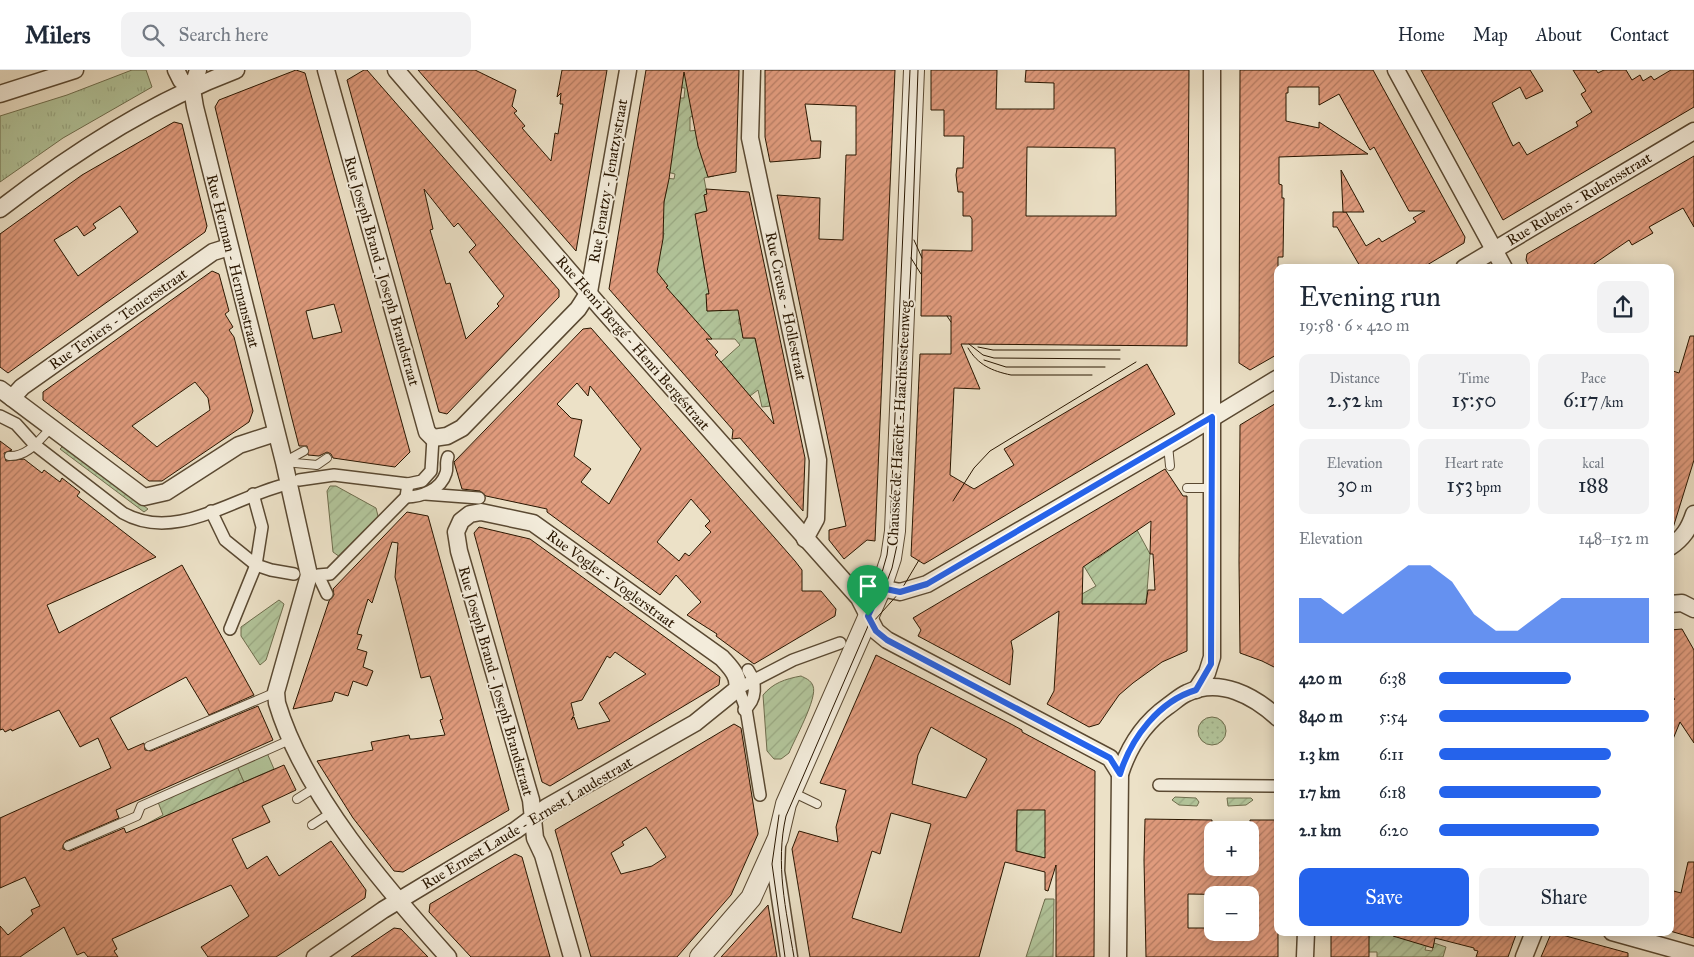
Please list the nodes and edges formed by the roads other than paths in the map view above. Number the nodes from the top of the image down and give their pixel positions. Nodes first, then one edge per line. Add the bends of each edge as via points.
1 (75, 70) edge
2 (176, 70) edge
3 (198, 70) edge
4 (236, 70) edge
5 (326, 70) edge
6 (396, 70) edge
7 (628, 70) edge
8 (752, 70) edge
9 (914, 70) edge
10 (1212, 70) edge
11 (1396, 70) edge
12 (192, 90) junction
13 (0, 94) edge
14 (1694, 131) edge
15 (0, 209) edge
16 (229, 247) junction
17 (1494, 250) junction
18 (1471, 264) edge
19 (1502, 264) edge
20 (589, 292) junction
21 (1274, 380) edge
22 (6, 394) edge
23 (0, 416) edge
24 (1212, 417) junction
25 (51, 428) junction
26 (276, 433) junction
27 (433, 438) junction
28 (35, 445) junction
29 (1168, 445) junction
30 (304, 451) dead end
31 (9, 456) dead end
32 (448, 457) dead end
33 (327, 458) dead end
34 (284, 462) junction
35 (1170, 466) dead end
36 (299, 480) dead end
37 (408, 484) junction
38 (280, 486) dead end
39 (1187, 488) dead end
40 (1212, 488) junction
41 (253, 494) junction
42 (425, 494) junction
43 (406, 497) junction
44 (479, 498) dead end
45 (211, 510) junction
46 (1694, 514) edge
47 (461, 521) joint
48 (805, 539) junction
49 (1674, 544) edge
50 (256, 565) junction
51 (294, 574) dead end
52 (881, 588) junction
53 (327, 594) dead end
54 (1674, 604) edge
55 (1692, 607) edge
56 (868, 616) junction
57 (230, 629) dead end
58 (840, 643) dead end
59 (1212, 657) junction
60 (748, 670) dead end
61 (755, 681) junction
62 (1226, 688) junction
63 (738, 689) junction
64 (1196, 690) junction
65 (276, 692) junction
66 (744, 710) junction
67 (1274, 714) edge
68 (292, 739) junction
69 (149, 746) dead end
70 (1120, 774) junction
71 (1159, 785) dead end
72 (316, 786) junction
73 (1274, 786) edge
74 (791, 792) junction
75 (760, 795) dead end
76 (298, 799) dead end
77 (817, 804) dead end
78 (332, 812) junction
79 (533, 818) junction
80 (312, 825) dead end
81 (778, 838) junction
82 (68, 846) dead end
83 (751, 898) junction
84 (398, 901) junction
85 (780, 902) junction
86 (1306, 936) edge
87 (1532, 936) edge
88 (1626, 936) edge
89 (1694, 955) edge
90 (315, 957) edge
91 (448, 957) edge
92 (572, 957) edge
93 (700, 957) edge
94 (789, 957) edge
95 (1118, 957) edge
96 (1305, 957) edge
97 (1524, 957) edge

1 - 13 street
2 - 12 street, Rue Herman - Hermanstraat
3 - 12 street, Rue Herman - Hermanstraat
4 - 12 street
5 - 27 street, Rue Joseph Brand - Joseph Brandstraat via 427,432
6 - 20 street, Rue Henri Bergé - Henri Bergéstraat
7 - 20 street, Rue Jenatzy - Jenatzystraat
8 - 48 street, Rue Creuse - Hollestraat via 750,138 818,460 816,519
9 - 52 street, Chaussée de Haecht - Haachtsesteenweg via 895,531 891,558
10 - 24 street
11 - 17 street
12 - 15 street via 81,149
12 - 16 street, Rue Herman - Hermanstraat
14 - 17 street, Rue Rubens - Rubensstraat
16 - 22 street, Rue Teniers - Teniersstraat via 213,252 22,387
16 - 26 street, Rue Herman - Hermanstraat
17 - 18 street, Rue Rubens - Rubensstraat
17 - 19 street
20 - 27 street via 578,308 462,428 447,436
20 - 48 street, Rue Henri Bergé - Henri Bergéstraat
21 - 24 street
22 - 25 street
23 - 28 street via 16,424
24 - 29 street
24 - 40 street
25 - 26 street via 137,494 150,497 166,492 239,445
25 - 28 lane
26 - 34 street, Rue Herman - Hermanstraat
27 - 37 street, Rue Joseph Brand - Joseph Brandstraat via 431,471 422,481
28 - 31 lane via 26,452
28 - 45 street via 137,521 171,524 188,521
29 - 35 lane
29 - 52 street via 927,584 900,592
30 - 34 lane
32 - 42 street via 446,474
33 - 34 lane via 317,465
34 - 65 street, Rue Herman - Hermanstraat via 309,575
36 - 37 street via 334,475
37 - 43 street
38 - 41 street
39 - 40 lane
40 - 59 street
41 - 45 street
41 - 50 street via 262,527
42 - 43 street
42 - 44 street
43 - 53 street via 330,574 318,575
45 - 50 street via 225,540
46 - 49 street via 1690,527
47 - 63 street, Rue Vogler - Voglerstraat via 470,514 481,512 533,523 722,658 735,674
47 - 79 street, Rue Joseph Brand - Joseph Brandstraat via 456,532 459,551 531,800
48 - 56 street, Rue Henri Bergé - Henri Bergéstraat via 858,598
50 - 51 street
50 - 57 street
52 - 56 street, Chaussée de Haecht - Haachtsesteenweg
54 - 55 street
56 - 70 street, Rue Henri Bergé - Henri Bergéstraat via 876,631 887,640 1110,758
56 - 74 street, Chaussée de Haecht - Haachtsesteenweg
58 - 61 street via 793,660
59 - 62 street
59 - 64 street
60 - 61 street
61 - 63 street
61 - 66 street via 754,693
62 - 64 street
62 - 67 street via 1262,703
63 - 66 street
63 - 79 street, Rue Ernest Laude - Ernest Laudestraat via 695,723
64 - 70 street via 1154,716 1142,729 1124,760
65 - 68 street via 280,715
65 - 69 lane
66 - 75 street
68 - 72 street
68 - 82 lane via 141,806 137,816
70 - 95 street
71 - 73 street
72 - 76 lane
72 - 78 street
74 - 77 lane
74 - 81 street, Chaussée de Haecht - Haachtsesteenweg
78 - 80 lane
78 - 84 street
79 - 84 street, Rue Ernest Laude - Ernest Laudestraat
79 - 92 street, Rue Joseph Brand - Joseph Brandstraat via 535,838 544,855
81 - 83 street, Chaussée de Haecht - Haachtsesteenweg
81 - 85 street via 776,871
83 - 85 street via 771,891
83 - 93 street, Chaussée de Haecht - Haachtsesteenweg
84 - 90 street, Rue Ernest Laude - Ernest Laudestraat
84 - 91 street
85 - 94 street
86 - 96 street
87 - 97 street
88 - 89 street

